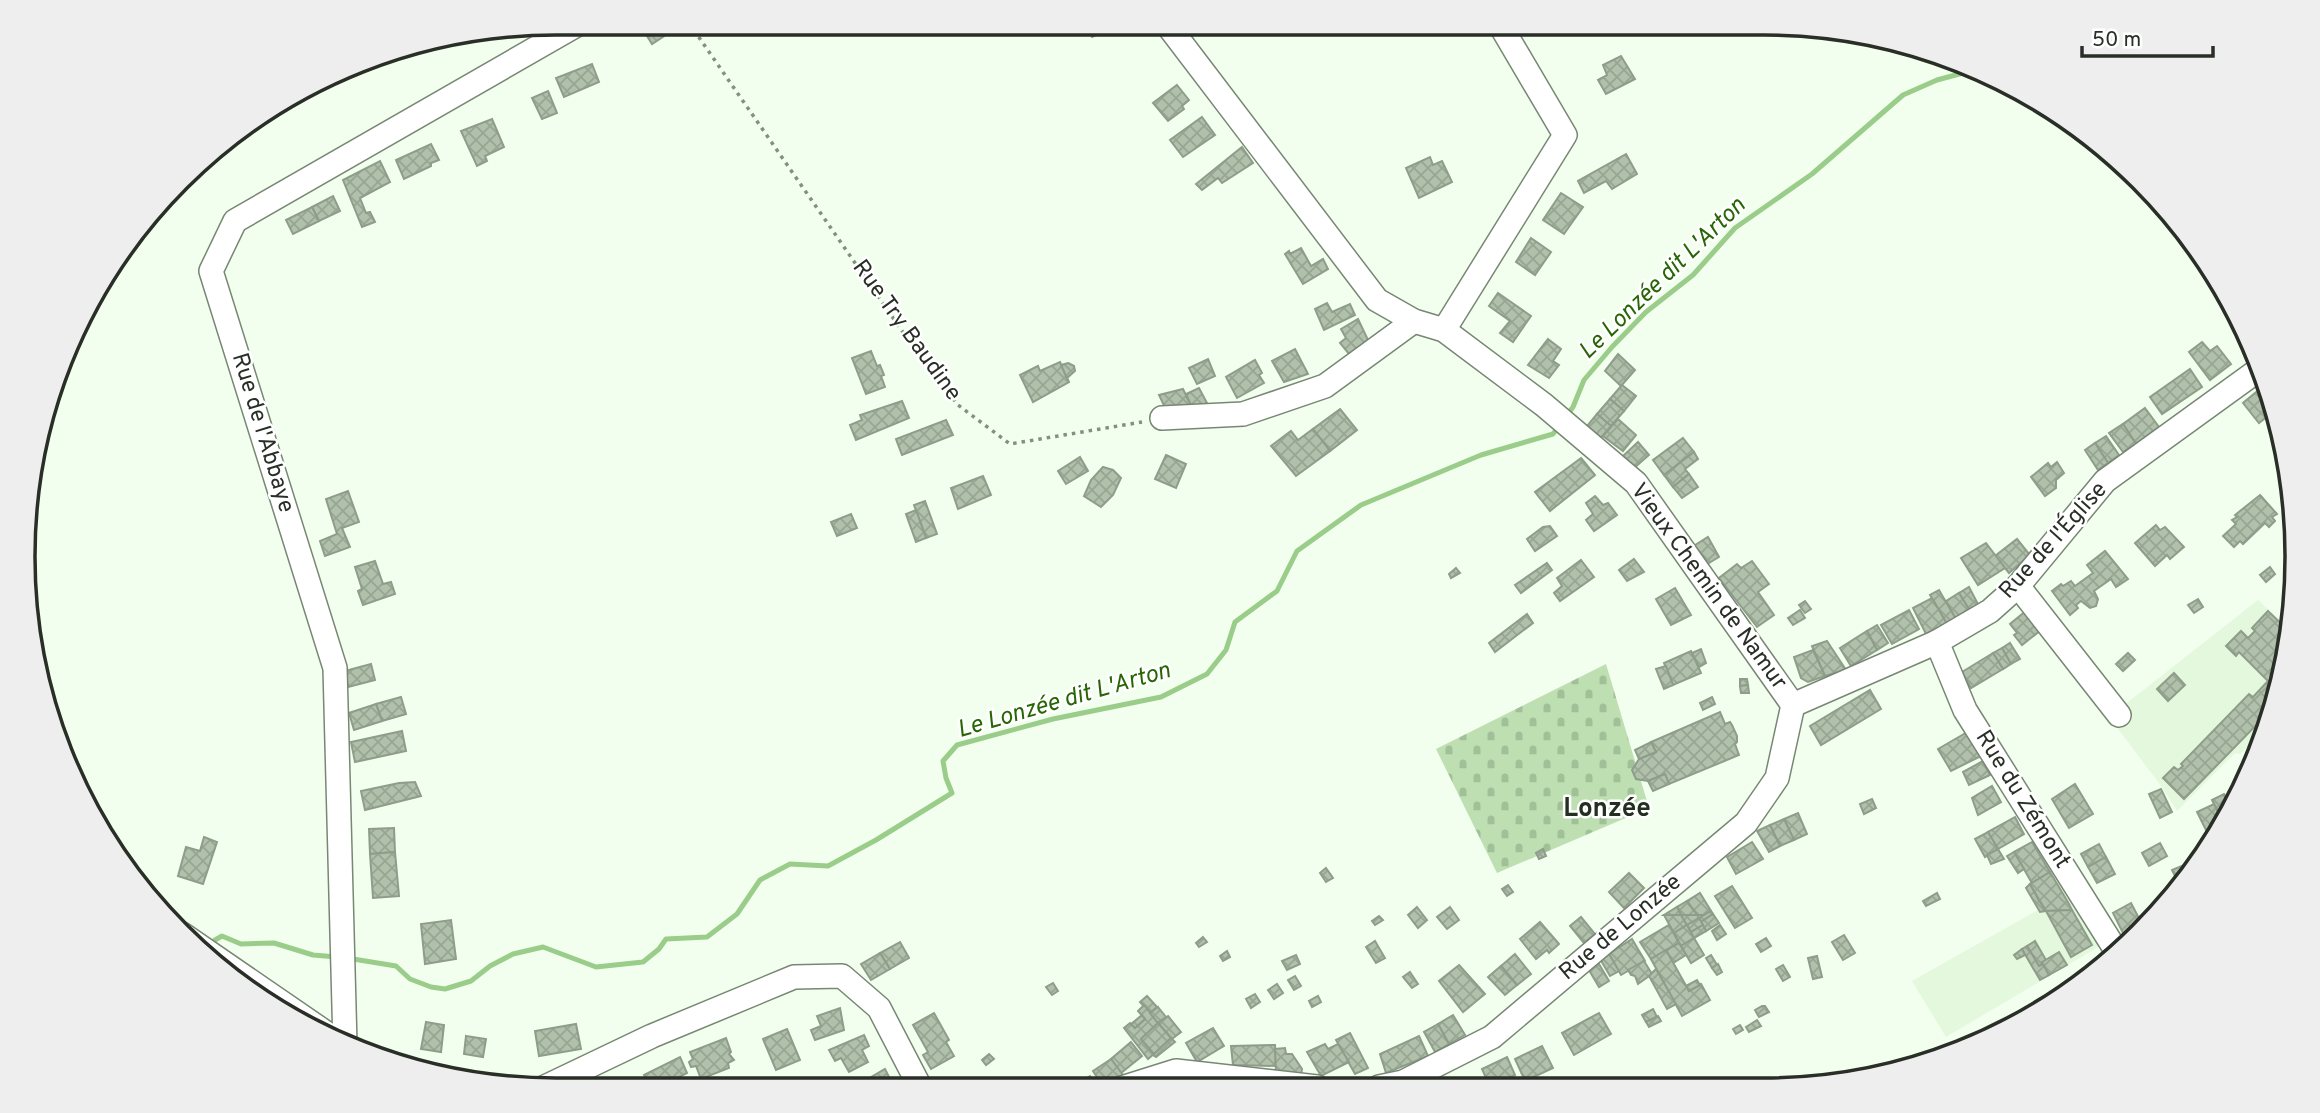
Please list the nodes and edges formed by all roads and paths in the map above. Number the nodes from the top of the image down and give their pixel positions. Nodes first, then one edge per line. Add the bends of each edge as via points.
1 (559, 35) edge
2 (697, 35) edge
3 (1175, 35) edge
4 (1506, 35) edge
5 (1414, 321) junction
6 (1444, 330) junction
7 (2252, 375) edge
8 (1162, 418) joint
9 (2018, 586) junction
10 (1937, 642) junction
11 (1793, 705) junction
12 (2119, 715) dead end
13 (2112, 944) edge
14 (345, 1032) edge
15 (564, 1078) edge
16 (915, 1078) edge
17 (1154, 1078) edge
18 (1238, 1078) edge
19 (1411, 1078) edge

1 - 14 street, Rue de l'Abbaye via 235,220 211,271 335,668
2 - 8 path, Rue Try Baudine via 958,405 1010,444
3 - 5 street via 1377,300
4 - 6 street via 1565,135
5 - 6 street
5 - 8 street via 1325,386 1243,414
6 - 11 street, Vieux Chemin de Namur via 1554,413 1636,483
7 - 9 street, Rue de l'Église via 2105,481
9 - 10 street, Rue de l'Église via 1990,611
9 - 12 street
10 - 11 street, Rue de l'Église
10 - 13 street, Rue du Zémont via 1965,710
11 - 19 street, Rue de Lonzée via 1777,778 1746,823 1492,1037
15 - 16 street via 794,977 842,976 879,1008
17 - 18 street via 1176,1071

